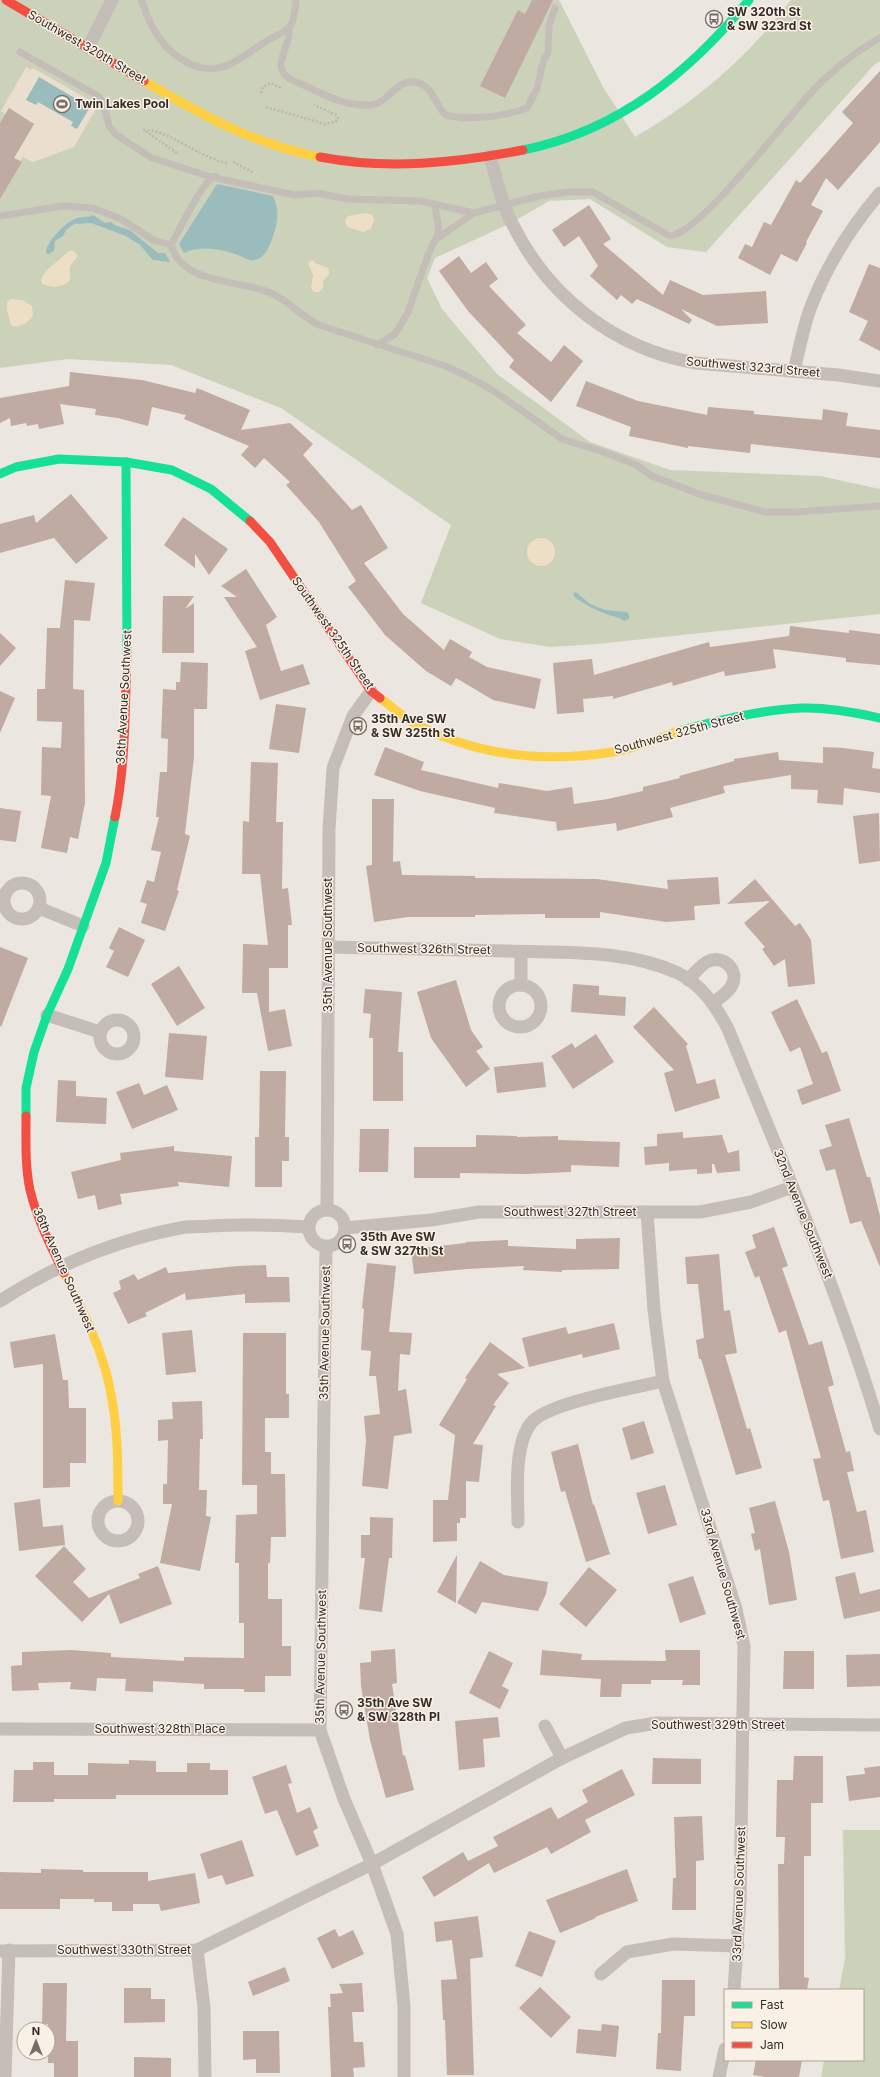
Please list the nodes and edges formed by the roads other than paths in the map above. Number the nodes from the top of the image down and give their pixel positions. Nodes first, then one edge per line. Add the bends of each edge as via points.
1 (6, 0) edge
2 (112, 0) edge
3 (140, 0) edge
4 (296, 0) edge
5 (744, 2) edge
6 (555, 8) dead end
7 (289, 30) junction
8 (880, 38) edge
9 (88, 48) junction
10 (20, 52) dead end
11 (490, 156) junction
12 (219, 174) dead end
13 (211, 177) junction
14 (880, 193) edge
15 (435, 205) junction
16 (505, 207) junction
17 (474, 213) junction
18 (0, 216) edge
19 (438, 238) junction
20 (171, 245) junction
21 (377, 345) junction
22 (794, 371) junction
23 (880, 380) edge
24 (126, 462) junction
25 (0, 474) edge
26 (880, 506) edge
27 (371, 690) junction
28 (880, 718) edge
29 (39, 908) dead end
30 (83, 926) junction
31 (328, 947) junction
32 (521, 952) junction
33 (688, 980) junction
34 (521, 986) dead end
35 (701, 989) joint
36 (713, 1003) junction
37 (47, 1015) junction
38 (100, 1032) dead end
39 (792, 1187) junction
40 (327, 1210) junction
41 (647, 1212) junction
42 (308, 1227) junction
43 (345, 1228) junction
44 (326, 1247) junction
45 (61, 1268) junction
46 (0, 1300) edge
47 (663, 1381) junction
48 (880, 1429) edge
49 (118, 1501) dead end
50 (518, 1522) dead end
51 (744, 1723) junction
52 (880, 1725) edge
53 (545, 1726) dead end
54 (0, 1729) edge
55 (320, 1730) junction
56 (562, 1758) junction
57 (372, 1864) junction
58 (738, 1946) junction
59 (197, 1950) junction
60 (4, 1951) edge
61 (602, 1974) dead end
62 (734, 1989) edge
63 (724, 2054) edge
64 (5, 2077) edge
65 (205, 2077) edge
66 (404, 2077) edge
67 (719, 2077) edge

1 - 9 street, Southwest 320th Street
2 - 9 street
3 - 7 lane via 160,39 177,56 201,68 216,69 228,65
4 - 7 lane via 293,22
5 - 11 street, Southwest 320th Street via 732,21 682,71 618,117 589,131 558,141
6 - 7 lane via 550,26 548,52 533,98 527,108 502,115 446,115 428,89 418,83 401,84 386,99 371,105 349,105 329,98 283,75 280,70 279,63 290,38
8 - 16 lane via 834,70 809,94 767,147 677,236 664,234 593,192 539,196
9 - 11 street, Southwest 320th Street via 215,122 266,144 299,153 359,163 393,165 446,163
10 - 13 lane via 98,96 103,102 109,126 128,144 152,158
11 - 16 street, Southwest 323rd Street
12 - 13 lane
13 - 15 lane via 295,195 317,193 348,199 404,200
13 - 20 lane via 201,190
14 - 22 street via 843,244 819,287 803,332
15 - 17 lane
15 - 19 lane
16 - 17 lane
16 - 22 street, Southwest 323rd Street via 530,254 554,287 584,315 624,340 675,359 696,363
17 - 19 lane
18 - 20 lane via 63,206 93,208 120,219 153,240
19 - 21 lane via 428,255 403,323 396,334
20 - 21 lane via 176,257 196,272 270,293 312,322
21 - 26 lane via 445,366 467,376 494,391 562,439 609,454 665,481 702,495 765,512
22 - 23 street, Southwest 323rd Street
24 - 25 street, Southwest 325th Street via 59,459 16,467
24 - 27 street, Southwest 325th Street via 172,470 211,489 244,514 270,542
24 - 30 street, 36th Avenue Southwest via 127,638 118,802 106,862
27 - 28 street, Southwest 325th Street via 411,721 456,742 502,754 554,757 614,752 682,730 747,714 801,708 848,711
27 - 31 street, 35th Avenue Southwest via 352,716 334,768 329,828
29 - 30 street
30 - 37 street, 36th Avenue Southwest via 68,969
31 - 32 street, Southwest 326th Street
31 - 40 street, 35th Avenue Southwest
32 - 33 street, Southwest 326th Street via 599,953 646,962
32 - 34 street
33 - 35 street, Southwest 326th Street
33 - 36 street via 710,960 717,959 729,965 733,971 732,984
35 - 36 street, 32nd Avenue Southwest
36 - 39 street, 32nd Avenue Southwest via 728,1028
37 - 38 street
37 - 45 street, 36th Avenue Southwest via 34,1052 26,1088 26,1152 30,1190 44,1232
39 - 41 street, Southwest 327th Street via 751,1202 700,1212
39 - 48 street, 32nd Avenue Southwest via 835,1295
40 - 42 street via 312,1216
40 - 43 street via 342,1217
41 - 43 street, Southwest 327th Street via 479,1212 431,1220
41 - 47 street, 33rd Avenue Southwest
42 - 44 street via 311,1238 320,1246
42 - 45 street via 248,1224 181,1228 145,1236 93,1253
43 - 44 street via 337,1243
44 - 55 street, 35th Avenue Southwest
45 - 46 street via 22,1286
45 - 49 street, 36th Avenue Southwest via 89,1325 110,1388 118,1442
47 - 50 street via 555,1408 536,1418 527,1431 519,1457
47 - 51 street, 33rd Avenue Southwest via 736,1609 744,1646
51 - 52 street, Southwest 329th Street
51 - 56 street, Southwest 329th Street via 657,1723 626,1728
51 - 58 street, 33rd Avenue Southwest
53 - 56 street
54 - 55 street, Southwest 328th Place
55 - 57 street, 35th Avenue Southwest via 344,1799
56 - 57 street, Southwest 329th Street
57 - 59 street, Southwest 330th Street
57 - 66 street, 35th Avenue Southwest via 397,1934 404,2006
58 - 61 street via 673,1944 627,1952
58 - 62 street, 33rd Avenue Southwest
59 - 60 street, Southwest 330th Street
59 - 65 street via 204,2007
60 - 64 street
63 - 67 street

